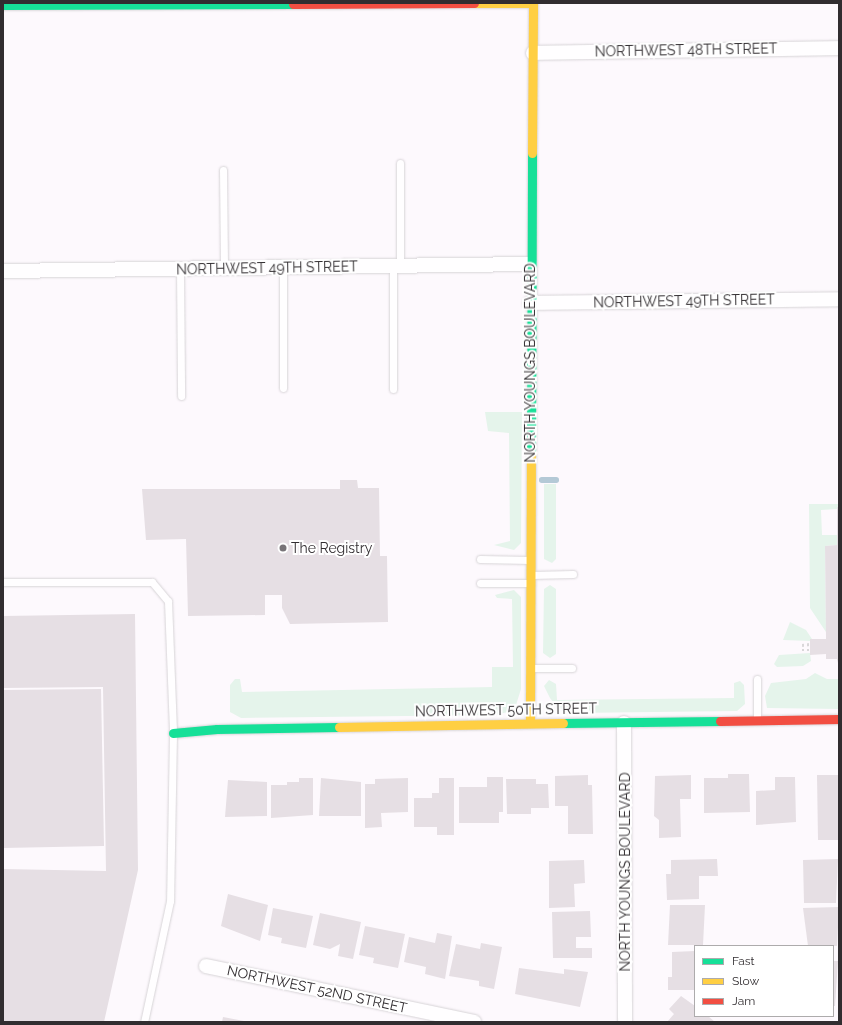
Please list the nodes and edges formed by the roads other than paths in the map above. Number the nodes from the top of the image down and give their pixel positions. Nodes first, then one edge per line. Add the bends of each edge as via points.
1 (533, 3) edge
2 (3, 5) edge
3 (839, 48) edge
4 (532, 53) junction
5 (400, 163) dead end
6 (223, 170) dead end
7 (530, 264) junction
8 (396, 266) junction
9 (224, 268) junction
10 (283, 268) junction
11 (180, 269) junction
12 (3, 271) edge
13 (839, 300) edge
14 (530, 303) junction
15 (282, 388) dead end
16 (393, 389) dead end
17 (181, 396) dead end
18 (480, 559) dead end
19 (530, 560) junction
20 (573, 574) dead end
21 (530, 579) junction
22 (3, 582) edge
23 (480, 583) dead end
24 (530, 668) junction
25 (572, 668) dead end
26 (757, 679) dead end
27 (839, 719) edge
28 (757, 722) junction
29 (530, 723) junction
30 (624, 723) junction
31 (173, 733) junction
32 (206, 966) dead end
33 (144, 1022) edge
34 (474, 1022) edge
35 (626, 1022) edge

1 - 2 street
1 - 4 street, NORTH YOUNGS BOULEVARD
3 - 4 street, NORTHWEST 48TH STREET
4 - 7 street, NORTH YOUNGS BOULEVARD
5 - 8 lane
6 - 9 lane
7 - 8 street, NORTHWEST 49TH STREET
7 - 14 street, NORTH YOUNGS BOULEVARD
8 - 10 street, NORTHWEST 49TH STREET
8 - 16 lane
9 - 10 street, NORTHWEST 49TH STREET
9 - 11 street, NORTHWEST 49TH STREET
10 - 15 lane
11 - 12 street, NORTHWEST 49TH STREET
11 - 17 lane
13 - 14 street, NORTHWEST 49TH STREET
14 - 19 street, NORTH YOUNGS BOULEVARD
18 - 19 lane
19 - 21 street, NORTH YOUNGS BOULEVARD
20 - 21 lane
21 - 23 lane
21 - 24 street, NORTH YOUNGS BOULEVARD
22 - 31 lane via 152,582 168,601
24 - 25 lane
24 - 29 street, NORTH YOUNGS BOULEVARD
26 - 28 lane
27 - 28 street, NORTHWEST 50TH STREET
28 - 30 street, NORTHWEST 50TH STREET
29 - 30 street, NORTHWEST 50TH STREET
29 - 31 street, NORTHWEST 50TH STREET via 217,728
30 - 35 street, NORTH YOUNGS BOULEVARD
31 - 33 lane via 170,901
32 - 34 street, NORTHWEST 52ND STREET

